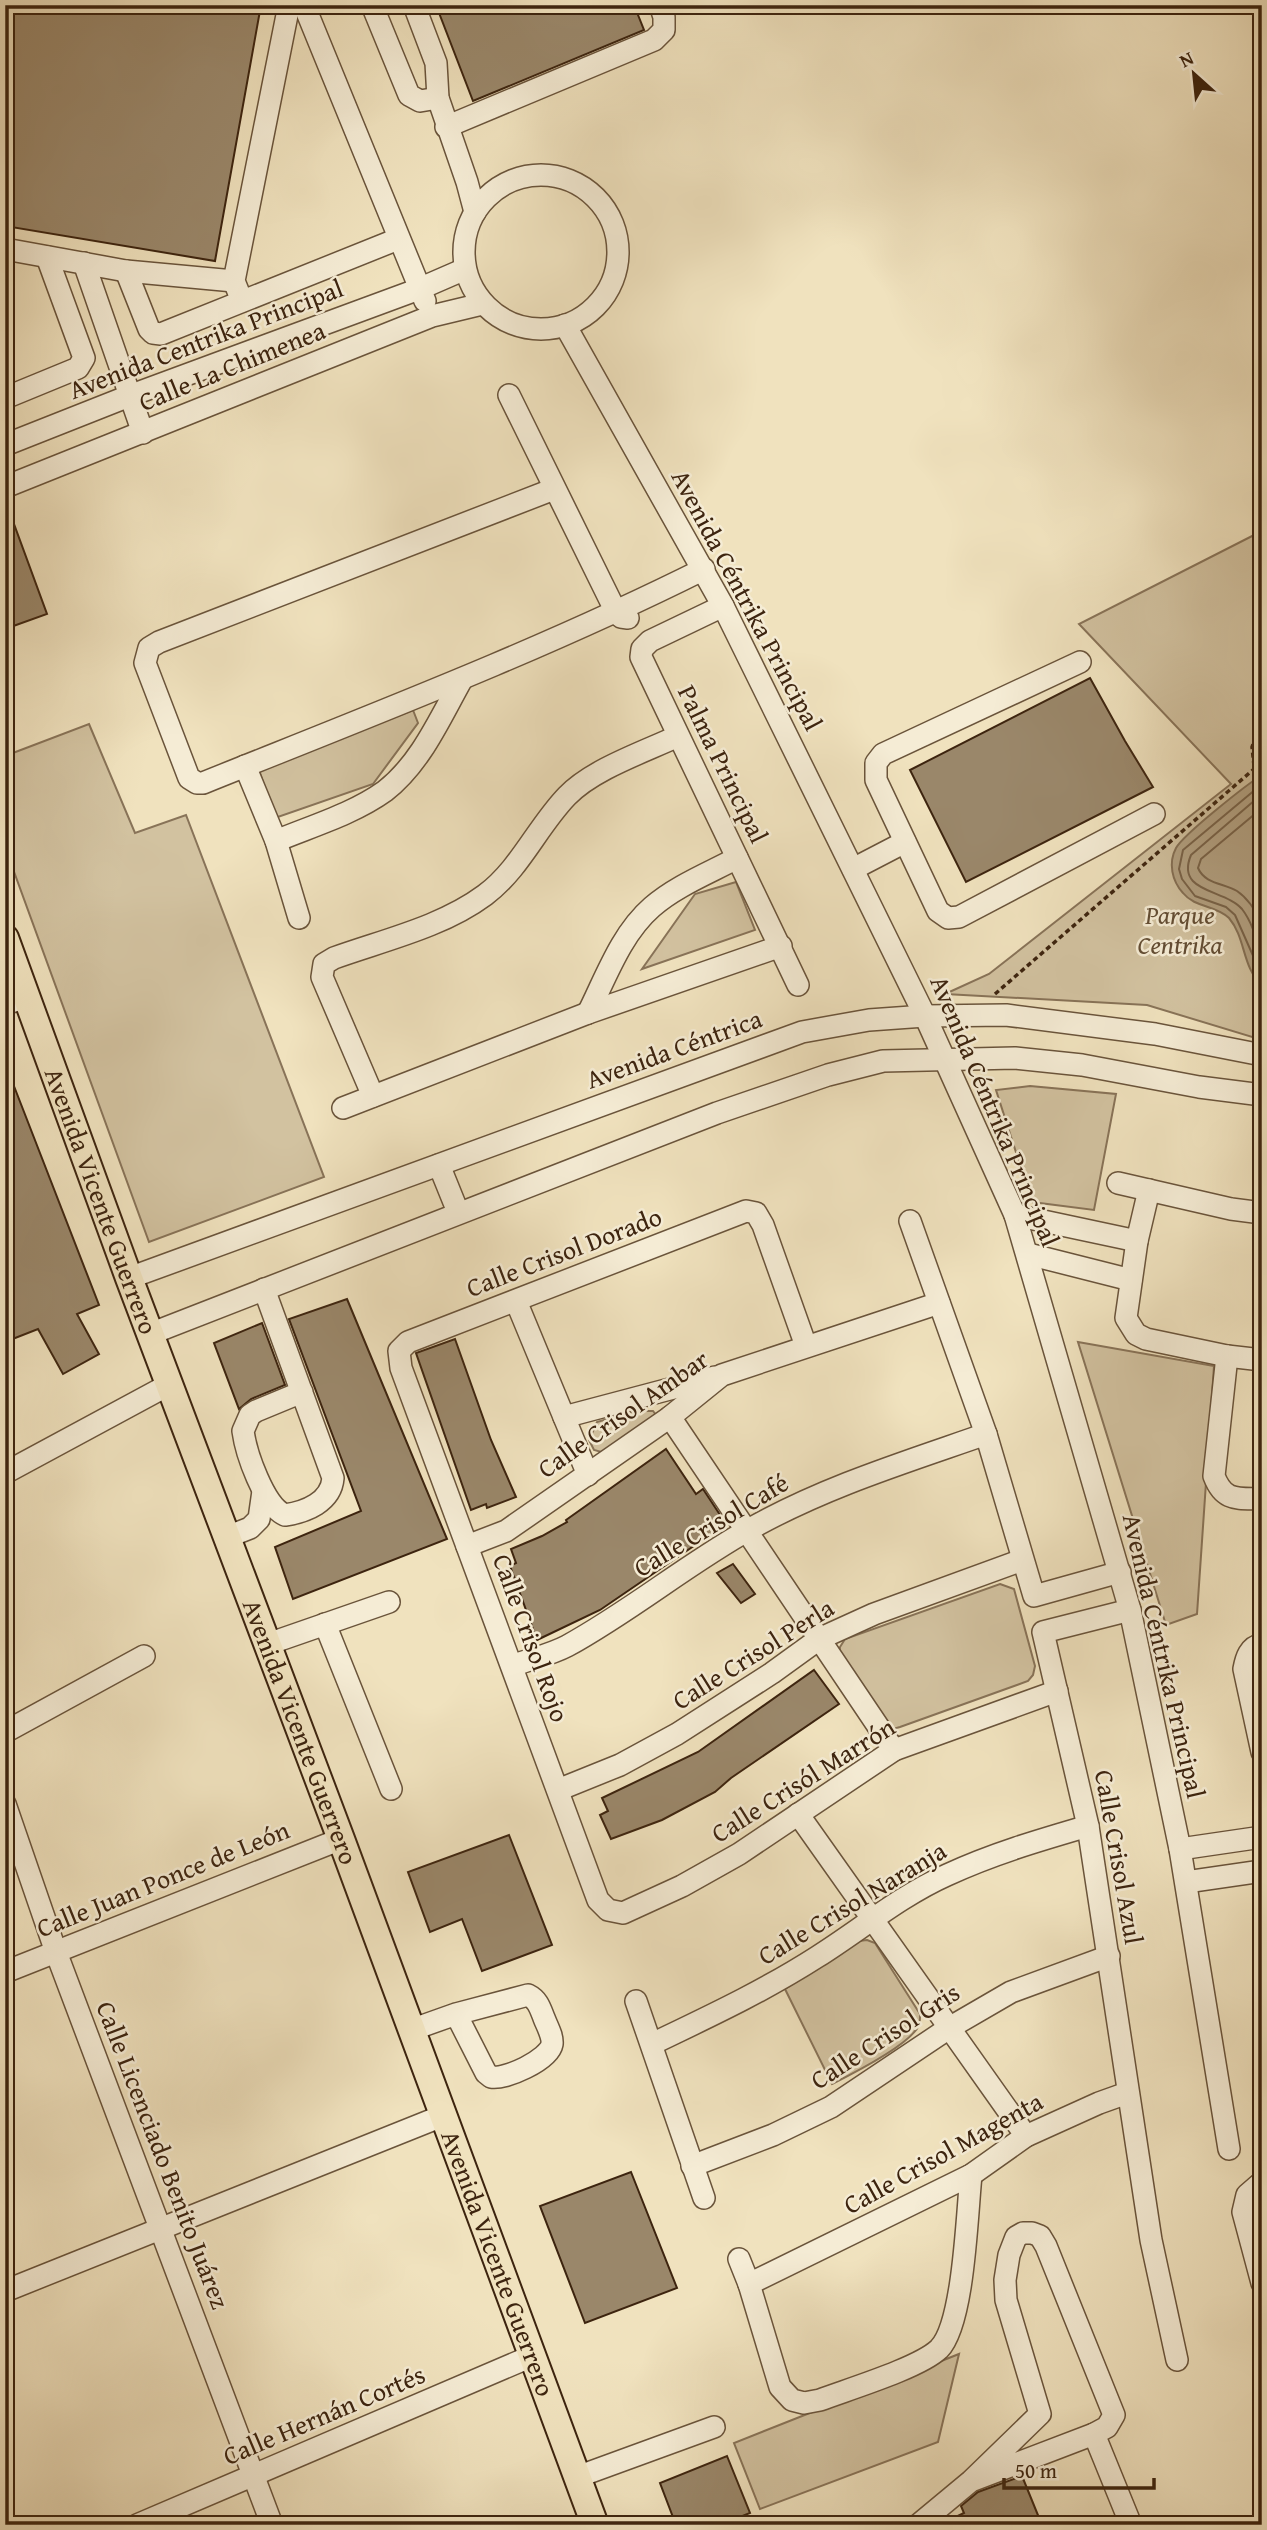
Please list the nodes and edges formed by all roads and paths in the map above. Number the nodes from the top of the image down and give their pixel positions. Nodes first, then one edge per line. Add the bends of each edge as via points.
1 (289, 5) edge
2 (304, 5) edge
3 (372, 5) edge
4 (414, 5) edge
5 (660, 5) edge
6 (438, 98) junction
7 (446, 127) junction
8 (475, 212) junction
9 (398, 239) junction
10 (5, 249) edge
11 (47, 257) junction
12 (84, 263) junction
13 (465, 269) junction
14 (126, 271) junction
15 (419, 289) junction
16 (238, 291) junction
17 (482, 304) junction
18 (432, 316) junction
19 (565, 325) junction
20 (509, 395) dead end
21 (129, 396) junction
22 (5, 398) edge
23 (143, 433) junction
24 (5, 445) edge
25 (5, 487) edge
26 (554, 489) junction
27 (707, 574) junction
28 (723, 606) junction
29 (616, 612) junction
30 (1080, 662) dead end
31 (462, 679) junction
32 (1262, 719) edge
33 (678, 736) junction
34 (1262, 762) edge
35 (246, 766) junction
36 (1254, 766) junction
37 (1154, 814) dead end
38 (276, 841) junction
39 (907, 846) junction
40 (737, 858) junction
41 (855, 872) junction
42 (299, 918) dead end
43 (5, 938) edge
44 (781, 946) junction
45 (799, 985) dead end
46 (16, 1000) edge
47 (588, 1013) junction
48 (969, 1015) junction
49 (925, 1016) junction
50 (1262, 1055) edge
51 (944, 1058) junction
52 (1262, 1095) edge
53 (373, 1096) junction
54 (343, 1108) dead end
55 (439, 1165) junction
56 (1118, 1183) dead end
57 (1149, 1190) junction
58 (458, 1212) junction
59 (1262, 1213) edge
60 (1015, 1215) junction
61 (910, 1221) dead end
62 (1137, 1241) junction
63 (1028, 1254) junction
64 (130, 1278) junction
65 (1132, 1280) junction
66 (264, 1289) junction
67 (516, 1301) junction
68 (939, 1303) junction
69 (150, 1334) junction
70 (806, 1346) junction
71 (1227, 1356) junction
72 (1262, 1360) edge
73 (401, 1368) joint
74 (722, 1374) junction
75 (170, 1384) junction
76 (302, 1392) junction
77 (565, 1417) junction
78 (670, 1417) junction
79 (986, 1434) junction
80 (5, 1473) edge
81 (588, 1475) junction
82 (263, 1491) junction
83 (1262, 1499) edge
84 (746, 1531) junction
85 (227, 1536) junction
86 (467, 1546) junction
87 (1022, 1560) junction
88 (1120, 1573) junction
89 (389, 1602) dead end
90 (1130, 1610) junction
91 (325, 1624) junction
92 (819, 1639) junction
93 (268, 1644) junction
94 (1260, 1645) edge
95 (144, 1656) dead end
96 (512, 1666) junction
97 (1057, 1691) junction
98 (5, 1732) edge
99 (894, 1750) junction
100 (1262, 1752) edge
101 (391, 1789) dead end
102 (558, 1790) junction
103 (5, 1804) edge
104 (798, 1814) junction
105 (1088, 1826) junction
106 (1262, 1838) edge
107 (341, 1839) junction
108 (1180, 1849) junction
109 (1262, 1871) edge
110 (1186, 1882) junction
111 (623, 1913) joint
112 (874, 1919) junction
113 (56, 1952) junction
114 (1109, 1956) junction
115 (5, 1972) edge
116 (636, 2001) dead end
117 (456, 2014) junction
118 (949, 2028) junction
119 (411, 2030) junction
120 (652, 2044) junction
121 (1127, 2093) junction
122 (442, 2116) junction
123 (1026, 2136) junction
124 (1229, 2149) dead end
125 (692, 2166) junction
126 (971, 2175) junction
127 (1254, 2189) edge
128 (704, 2197) dead end
129 (161, 2229) junction
130 (739, 2259) dead end
131 (1262, 2283) edge
132 (749, 2284) junction
133 (5, 2291) edge
134 (532, 2356) junction
135 (1177, 2360) dead end
136 (1040, 2414) junction
137 (713, 2427) dead end
138 (1094, 2434) junction
139 (1051, 2449) junction
140 (255, 2475) junction
141 (577, 2477) junction
142 (971, 2481) junction
143 (137, 2525) edge
144 (272, 2525) edge
145 (595, 2525) edge
146 (918, 2525) edge
147 (1130, 2525) edge

1 - 16 street
2 - 9 street
3 - 6 street via 408,95 420,101
4 - 6 street via 436,62
5 - 7 street via 665,24 654,40
6 - 7 street
7 - 8 street
8 - 13 street via 466,230
8 - 19 street via 500,187 533,175 557,176 579,184 598,199 615,230 618,265 611,288 597,307
9 - 15 street
9 - 16 street
10 - 11 street
11 - 12 street
11 - 22 street via 84,358 78,368
12 - 14 street
12 - 21 street
13 - 15 street, Avenida Centrika Principal
13 - 17 street
14 - 16 street
14 - 16 street via 149,329 156,334 168,332
15 - 18 street
15 - 21 street, Avenida Centrika Principal
17 - 18 street, Calle La Chimenea
17 - 19 street via 503,320 527,329
18 - 23 street, Calle La Chimenea
19 - 27 street, Avenida Céntrika Principal
20 - 26 street
21 - 23 street
21 - 24 street, Avenida Centrika Principal
23 - 25 street, Calle La Chimenea
26 - 29 street
26 - 35 street via 149,648 145,663 189,778 203,783
27 - 28 street, Avenida Céntrika Principal
27 - 29 street
28 - 33 street, Palma Principal via 642,649 643,662
28 - 41 street, Avenida Céntrika Principal
29 - 31 street
30 - 39 street via 883,754 876,762 876,780
31 - 35 street
31 - 38 street via 420,753 385,790
32 - 36 path via 1252,747
33 - 40 street, Palma Principal
33 - 53 street via 598,774 568,794 512,868 468,907 324,964 322,977
34 - 36 path
35 - 38 street
36 - 48 path
37 - 39 street via 953,918 938,911
38 - 42 street
39 - 41 street
40 - 44 street, Palma Principal
40 - 47 street via 677,890 645,914 625,939
41 - 49 street, Avenida Céntrika Principal
43 - 46 main road, Avenida Vicente Guerrero
44 - 45 street, Palma Principal
44 - 47 street
46 - 64 main road, Avenida Vicente Guerrero
47 - 53 street
48 - 49 street, Avenida Céntrica
48 - 50 street, Avenida Céntrica via 1006,1015 1155,1034
49 - 51 street, Avenida Céntrika Principal
49 - 55 street, Avenida Céntrica via 802,1032
51 - 52 street via 1016,1058 1082,1065
51 - 58 street via 883,1061 828,1074
51 - 60 street, Avenida Céntrika Principal
53 - 54 street
55 - 58 street
55 - 64 street, Avenida Céntrica
56 - 57 street
57 - 59 street
57 - 62 street
58 - 66 street
60 - 62 street
60 - 63 street, Avenida Céntrika Principal
61 - 68 street
62 - 65 street
63 - 65 street
63 - 88 street, Avenida Céntrika Principal
64 - 69 main road, Avenida Vicente Guerrero
65 - 71 street via 1126,1318 1136,1334
66 - 69 street
66 - 76 street
67 - 70 street, Calle Crisol Dorado via 746,1211 756,1213 763,1224
67 - 73 street, Calle Crisol Dorado via 403,1345
67 - 77 street
68 - 70 street, Calle Crisol Ambar
68 - 79 street
69 - 75 main road, Avenida Vicente Guerrero
70 - 74 street, Calle Crisol Ambar
71 - 72 street
71 - 83 street via 1214,1472 1223,1494
73 - 86 street, Calle Crisol Rojo
74 - 77 street
74 - 78 street, Calle Crisol Ambar
75 - 80 street
75 - 85 main road, Avenida Vicente Guerrero
76 - 82 street via 256,1411 246,1422 244,1440
76 - 82 street via 332,1486 323,1501 285,1515
77 - 81 street
78 - 81 street, Calle Crisol Ambar
78 - 84 street
79 - 84 street, Calle Crisol Café via 844,1484
79 - 87 street
81 - 86 street, Calle Crisol Ambar via 506,1531
82 - 85 street via 259,1519 250,1528
84 - 92 street
84 - 96 street, Calle Crisol Café via 564,1647
85 - 93 main road, Avenida Vicente Guerrero
86 - 96 street, Calle Crisol Rojo
87 - 88 street via 1034,1596
87 - 92 street, Calle Crisol Perla
88 - 90 street, Avenida Céntrika Principal
89 - 91 street
90 - 97 street, Calle Crisol Azul via 1044,1632
90 - 108 street, Avenida Céntrika Principal
91 - 93 street
91 - 101 street
92 - 99 street
92 - 102 street, Calle Crisol Perla via 677,1734 621,1765
93 - 107 main road, Avenida Vicente Guerrero
94 - 100 street via 1252,1648 1244,1669
95 - 98 street
96 - 102 street, Calle Crisol Rojo
97 - 99 street, Calle Crisól Marrón
97 - 105 street, Calle Crisol Azul
99 - 104 street, Calle Crisól Marrón
102 - 111 street, Calle Crisol Rojo via 598,1900 608,1910
103 - 113 street, Calle Licenciado Benito Juárez
104 - 111 street, Calle Crisól Marrón via 716,1867
104 - 112 street
105 - 112 street, Calle Crisol Naranja via 999,1853 946,1875
105 - 114 street, Calle Crisol Azul
106 - 108 street
107 - 113 street, Calle Juan Ponce de León
107 - 119 main road, Avenida Vicente Guerrero
108 - 110 street, Avenida Céntrika Principal
109 - 110 street
110 - 124 street, Avenida Céntrika Principal
112 - 118 street
112 - 120 street, Calle Crisol Naranja via 786,1976
113 - 115 street, Calle Juan Ponce de León
113 - 129 street, Calle Licenciado Benito Juárez
114 - 118 street, Calle Crisol Gris via 1011,1992
114 - 121 street, Calle Crisol Azul
116 - 120 street
117 - 117 street via 528,1995 537,2001 552,2037 551,2047 545,2056 521,2069 491,2077
117 - 119 street
118 - 123 street
118 - 125 street, Calle Crisol Gris via 831,2106 773,2135
119 - 122 main road, Avenida Vicente Guerrero
120 - 125 street
121 - 123 street, Calle Crisol Magenta
121 - 135 street, Calle Crisol Azul
122 - 129 street
122 - 134 main road, Avenida Vicente Guerrero
123 - 126 street, Calle Crisol Magenta
125 - 128 street
126 - 132 street, Calle Crisol Magenta
126 - 132 street via 957,2313 948,2338 918,2362 820,2400 804,2403 786,2396 774,2374
127 - 131 street via 1243,2212
129 - 133 street
129 - 140 street, Calle Licenciado Benito Juárez
130 - 132 street
134 - 140 street, Calle Hernán Cortés
134 - 141 main road, Avenida Vicente Guerrero
136 - 138 street via 1006,2300 1009,2255 1013,2242 1023,2233 1040,2236 1046,2246 1113,2409 1112,2421
136 - 139 street
136 - 142 street
137 - 141 street
138 - 139 street
138 - 147 street
139 - 142 street
140 - 143 street, Calle Hernán Cortés
140 - 144 street, Calle Licenciado Benito Juárez
141 - 145 main road, Avenida Vicente Guerrero
142 - 146 street

